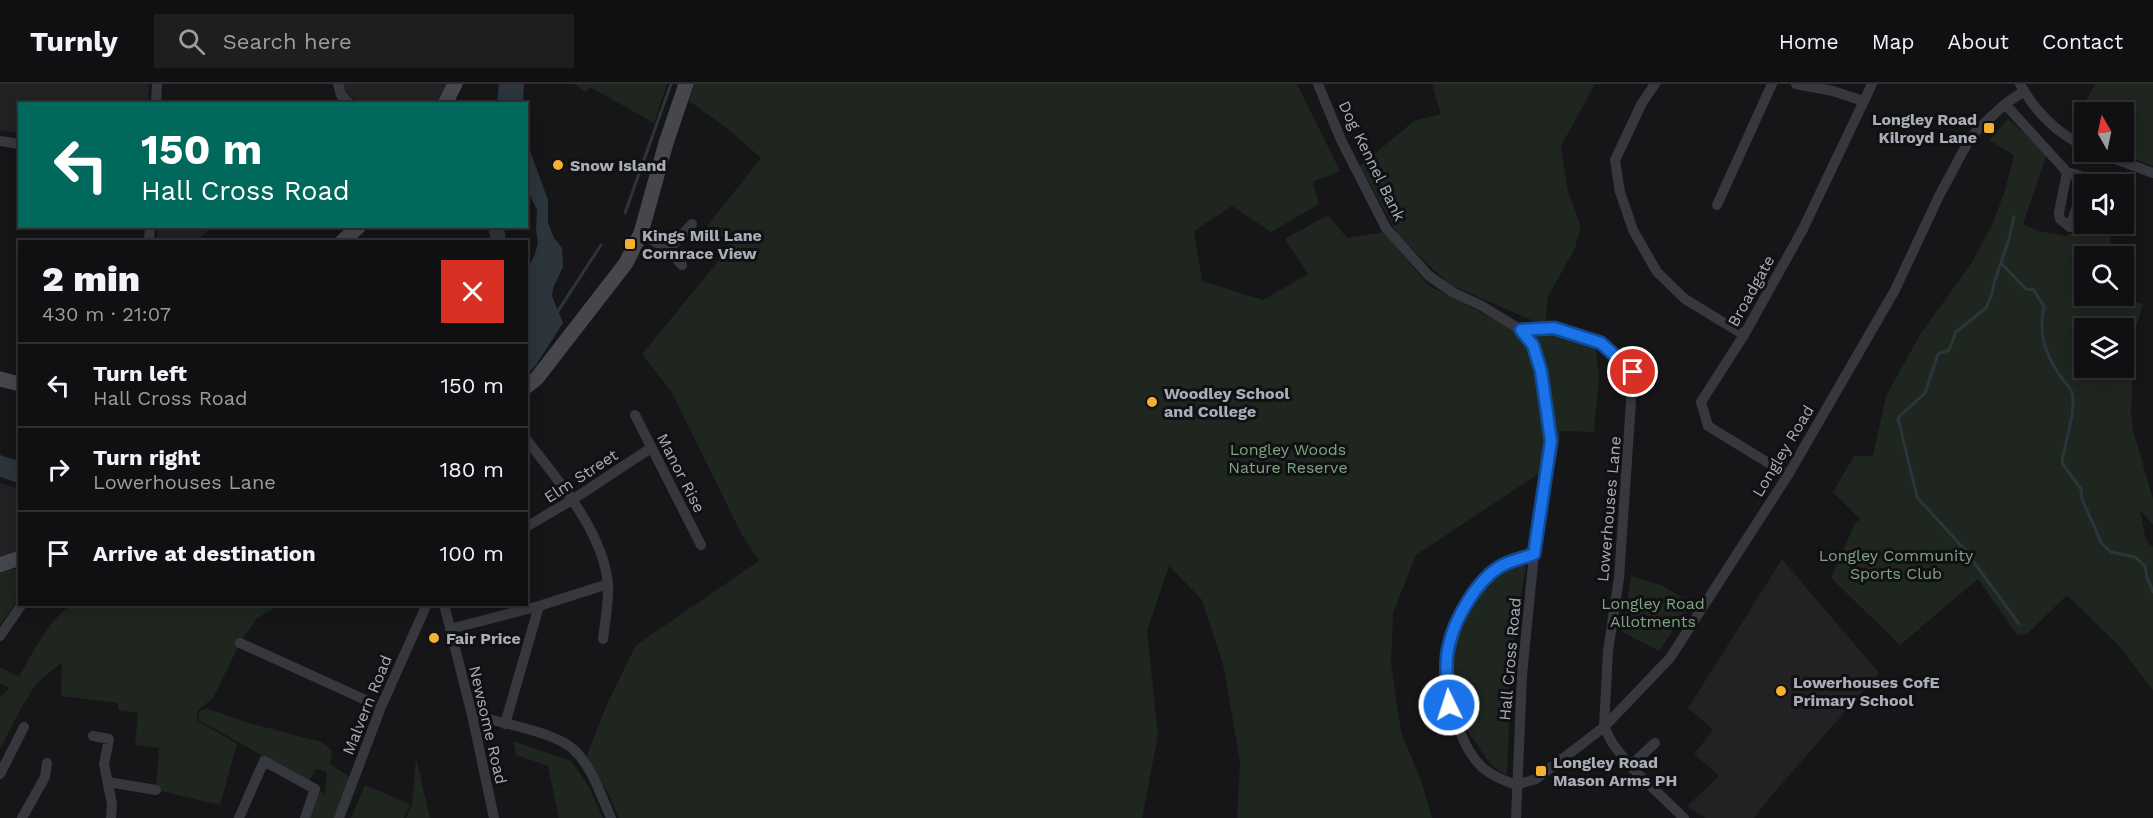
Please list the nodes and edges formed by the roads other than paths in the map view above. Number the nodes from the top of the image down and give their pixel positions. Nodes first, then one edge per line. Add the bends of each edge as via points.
1 (157, 84) edge
2 (338, 84) edge
3 (455, 84) edge
4 (686, 84) edge
5 (1318, 84) edge
6 (1655, 84) edge
7 (1772, 84) edge
8 (1796, 84) edge
9 (1872, 84) edge
10 (2022, 88) edge
11 (1863, 101) junction
12 (156, 102) edge
13 (348, 102) edge
14 (446, 102) edge
15 (2005, 104) junction
16 (2074, 140) edge
17 (0, 141) edge
18 (18, 144) edge
19 (2124, 162) edge
20 (2067, 172) dead end
21 (2153, 173) edge
22 (1717, 206) dead end
23 (692, 224) dead end
24 (357, 228) edge
25 (641, 233) junction
26 (344, 240) edge
27 (668, 250) junction
28 (682, 265) dead end
29 (1521, 330) junction
30 (1744, 334) junction
31 (0, 379) edge
32 (18, 384) edge
33 (528, 385) edge
34 (635, 416) dead end
35 (528, 442) edge
36 (651, 448) junction
37 (1788, 475) junction
38 (572, 500) junction
39 (528, 526) edge
40 (701, 545) dead end
41 (1534, 554) junction
42 (18, 559) edge
43 (0, 565) edge
44 (608, 584) junction
45 (21, 606) edge
46 (426, 606) edge
47 (444, 606) edge
48 (539, 606) junction
49 (450, 629) junction
50 (0, 636) edge
51 (603, 639) dead end
52 (240, 643) dead end
53 (381, 707) junction
54 (472, 716) junction
55 (505, 724) junction
56 (24, 727) dead end
57 (1604, 727) junction
58 (93, 736) dead end
59 (1654, 743) dead end
60 (1630, 766) junction
61 (43, 768) dead end
62 (0, 774) edge
63 (108, 782) junction
64 (1516, 785) junction
65 (156, 790) dead end
66 (22, 818) edge
67 (111, 818) edge
68 (239, 818) edge
69 (305, 818) edge
70 (339, 818) edge
71 (494, 818) edge
72 (611, 818) edge
73 (1516, 818) edge
74 (1684, 818) edge

1 - 12 street
2 - 13 street via 340,95
3 - 14 street
4 - 25 street
5 - 29 street, Dog Kennel Bank via 1341,140 1386,228 1429,276
6 - 30 street via 1615,160 1620,192 1633,230 1657,272 1685,299
7 - 22 street
8 - 11 street
9 - 11 street, Broadgate
10 - 15 street, Longley Road
10 - 16 street via 2045,118
11 - 30 street, Broadgate via 1803,229
15 - 20 street
15 - 37 street, Longley Road via 1978,129 1963,150 1895,290
17 - 18 street
19 - 21 street
23 - 27 street
24 - 26 street
25 - 27 street
25 - 33 street via 612,282
27 - 28 street
29 - 41 street, Hall Cross Road via 1533,345 1541,371 1551,441
29 - 57 street, Lowerhouses Lane via 1554,328 1601,343 1633,372
30 - 37 street, Broadgate via 1701,402 1708,426
31 - 32 street
34 - 36 street, Manor Rise
35 - 38 street
36 - 38 street, Elm Street
36 - 40 street, Manor Rise
37 - 57 street, Longley Road via 1670,658
38 - 39 street, Elm Street
38 - 44 street via 596,541
41 - 64 street, Hall Cross Road
41 - 64 street via 1498,569 1473,594 1449,645 1447,668 1449,705 1464,743 1483,768
42 - 43 street
44 - 48 street
44 - 51 street
45 - 50 street
46 - 53 street, Malvern Road
47 - 49 street, Newsome Road
48 - 49 street
48 - 55 street
49 - 54 street, Newsome Road
52 - 53 street
53 - 70 street, Malvern Road
54 - 55 street
54 - 71 street, Newsome Road
55 - 72 street via 558,739 573,749 591,774
56 - 62 street
57 - 60 street
57 - 64 street, Longley Road via 1536,779
58 - 63 street via 109,739 104,764
59 - 60 street
60 - 74 street
61 - 66 street via 45,777
63 - 65 street
63 - 67 street
64 - 73 street, Hall Cross Road
68 - 69 street via 264,761 315,789

